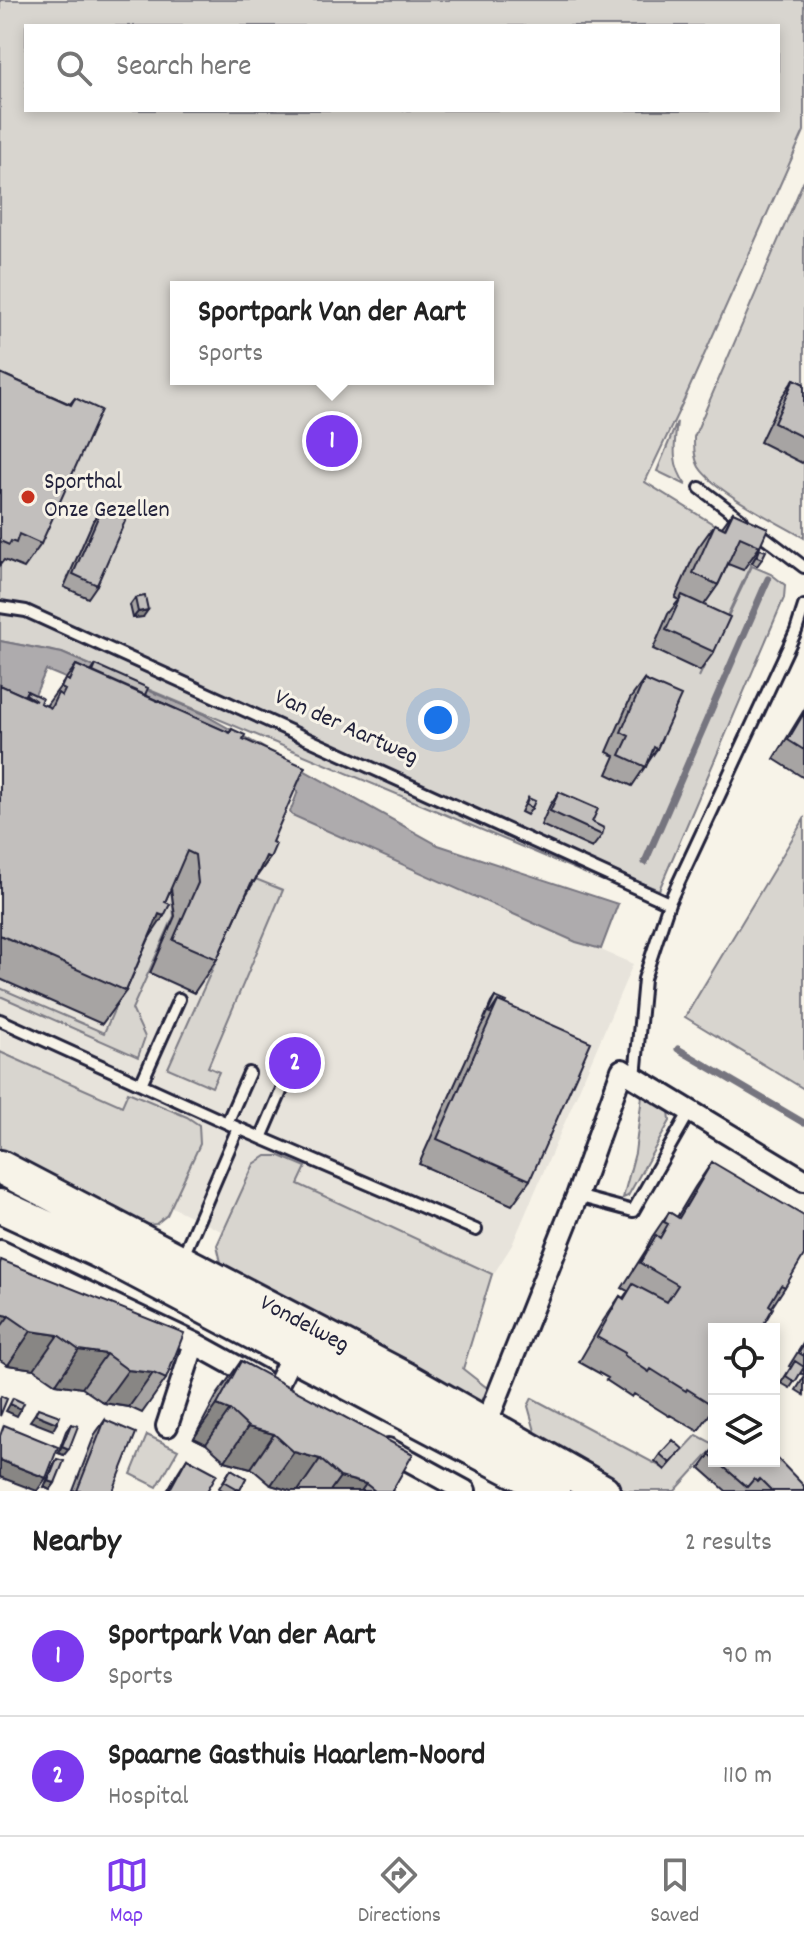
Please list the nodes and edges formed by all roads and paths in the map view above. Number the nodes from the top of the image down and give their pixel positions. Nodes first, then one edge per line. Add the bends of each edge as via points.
1 (700, 488) dead end
2 (804, 567) edge
3 (804, 606) edge
4 (0, 607) edge
5 (669, 903) junction
6 (179, 999) dead end
7 (0, 1020) edge
8 (249, 1073) dead end
9 (635, 1078) junction
10 (141, 1084) junction
11 (283, 1087) dead end
12 (690, 1111) junction
13 (227, 1123) junction
14 (238, 1128) junction
15 (261, 1138) junction
16 (0, 1167) edge
17 (804, 1180) edge
18 (577, 1196) junction
19 (0, 1206) edge
20 (476, 1230) dead end
21 (0, 1251) edge
22 (176, 1274) junction
23 (194, 1343) junction
24 (293, 1353) junction
25 (167, 1426) dead end
26 (481, 1437) junction
27 (371, 1439) edge
28 (465, 1491) edge
29 (553, 1491) edge
30 (603, 1491) edge

1 - 2 lane
3 - 5 lane
4 - 5 lane, Van der Aartweg via 26,611
5 - 9 lane via 644,979
6 - 10 lane
7 - 10 lane
8 - 13 lane
9 - 12 street
9 - 18 street via 622,1070
10 - 13 lane
11 - 15 lane
12 - 17 street
12 - 18 lane via 633,1211
13 - 14 lane
14 - 15 lane
14 - 22 lane
15 - 20 lane
16 - 22 main road, Vondelweg
18 - 26 street
19 - 22 main road, Vondelweg via 100,1252
21 - 23 street
22 - 24 main road, Vondelweg
22 - 26 main road, Vondelweg
23 - 24 street via 283,1391
23 - 25 street
24 - 26 main road, Vondelweg
26 - 29 main road, Vondelweg
26 - 30 main road, Vondelweg
27 - 28 street

